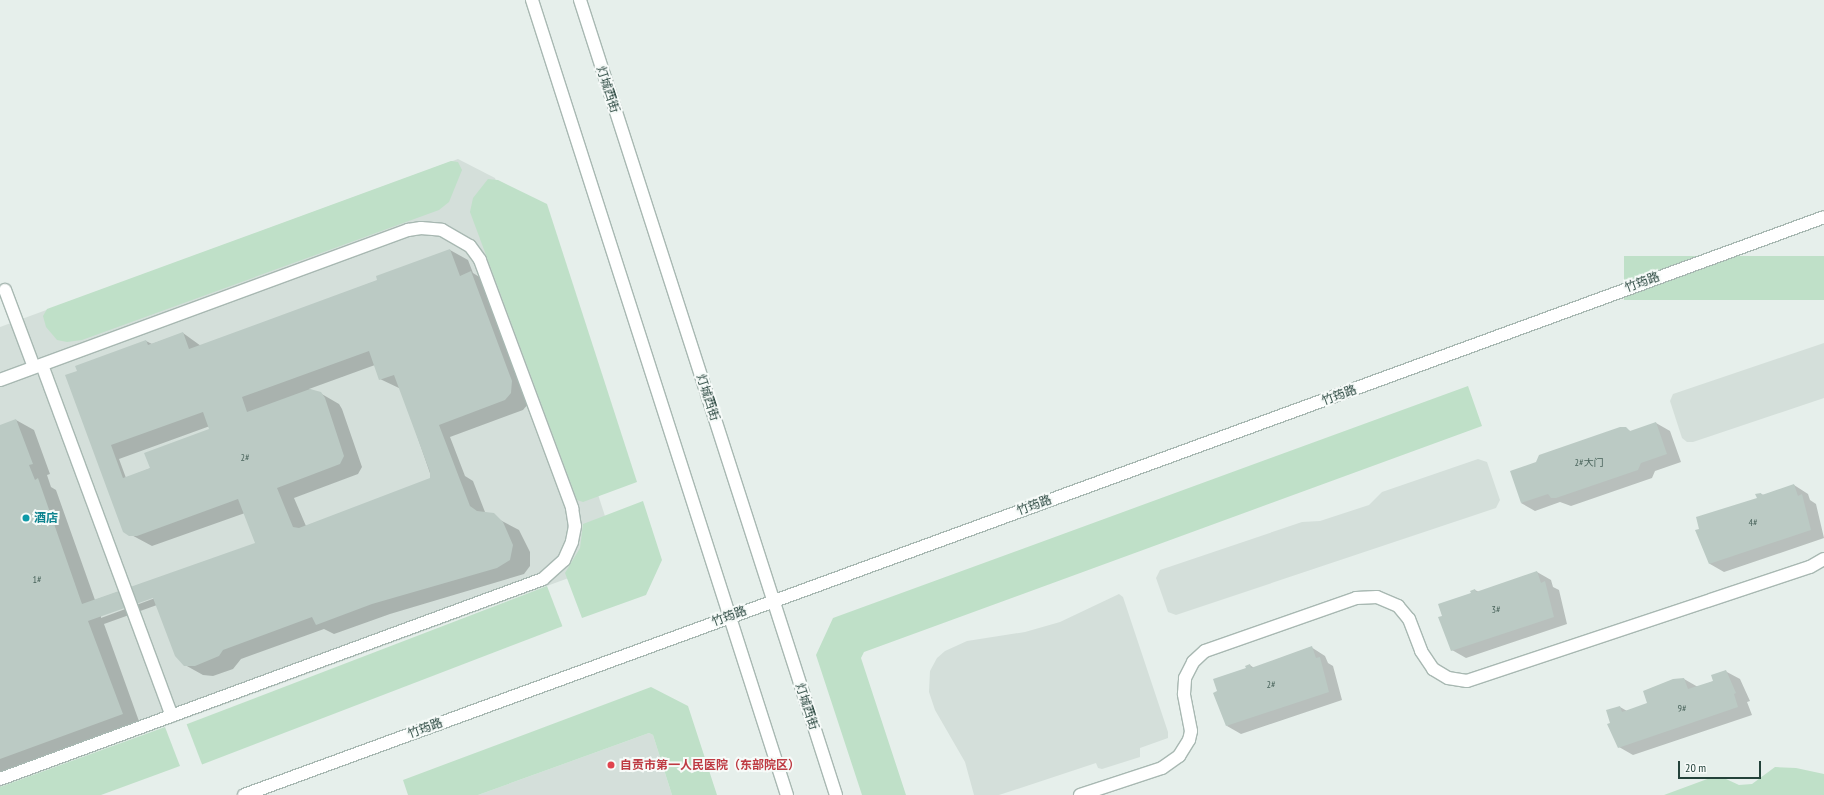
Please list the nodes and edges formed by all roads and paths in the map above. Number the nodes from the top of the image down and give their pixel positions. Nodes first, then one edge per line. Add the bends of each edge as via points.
1 (532, 0) edge
2 (580, 0) edge
3 (1824, 217) edge
4 (5, 290) dead end
5 (38, 366) junction
6 (0, 380) edge
7 (1824, 559) edge
8 (773, 600) junction
9 (730, 616) junction
10 (172, 716) junction
11 (0, 779) edge
12 (244, 795) edge
13 (787, 795) edge
14 (836, 795) edge
15 (1080, 795) edge

1 - 9 main road
2 - 8 main road, 灯城西街
3 - 8 main road, 竹筠路
4 - 5 main road
5 - 6 main road
5 - 10 main road
5 - 10 main road via 408,230 442,230 470,246 480,260 572,508 575,526 569,552 543,579
7 - 15 main road via 1810,567 1467,681 1448,678 1433,669 1421,651 1409,619 1398,606 1377,597 1356,598 1205,650 1193,662 1185,678 1184,694 1191,731 1189,740 1179,756 1162,768
8 - 9 main road, 竹筠路
8 - 14 main road, 灯城西街
9 - 12 main road, 竹筠路
9 - 13 main road
10 - 11 main road

